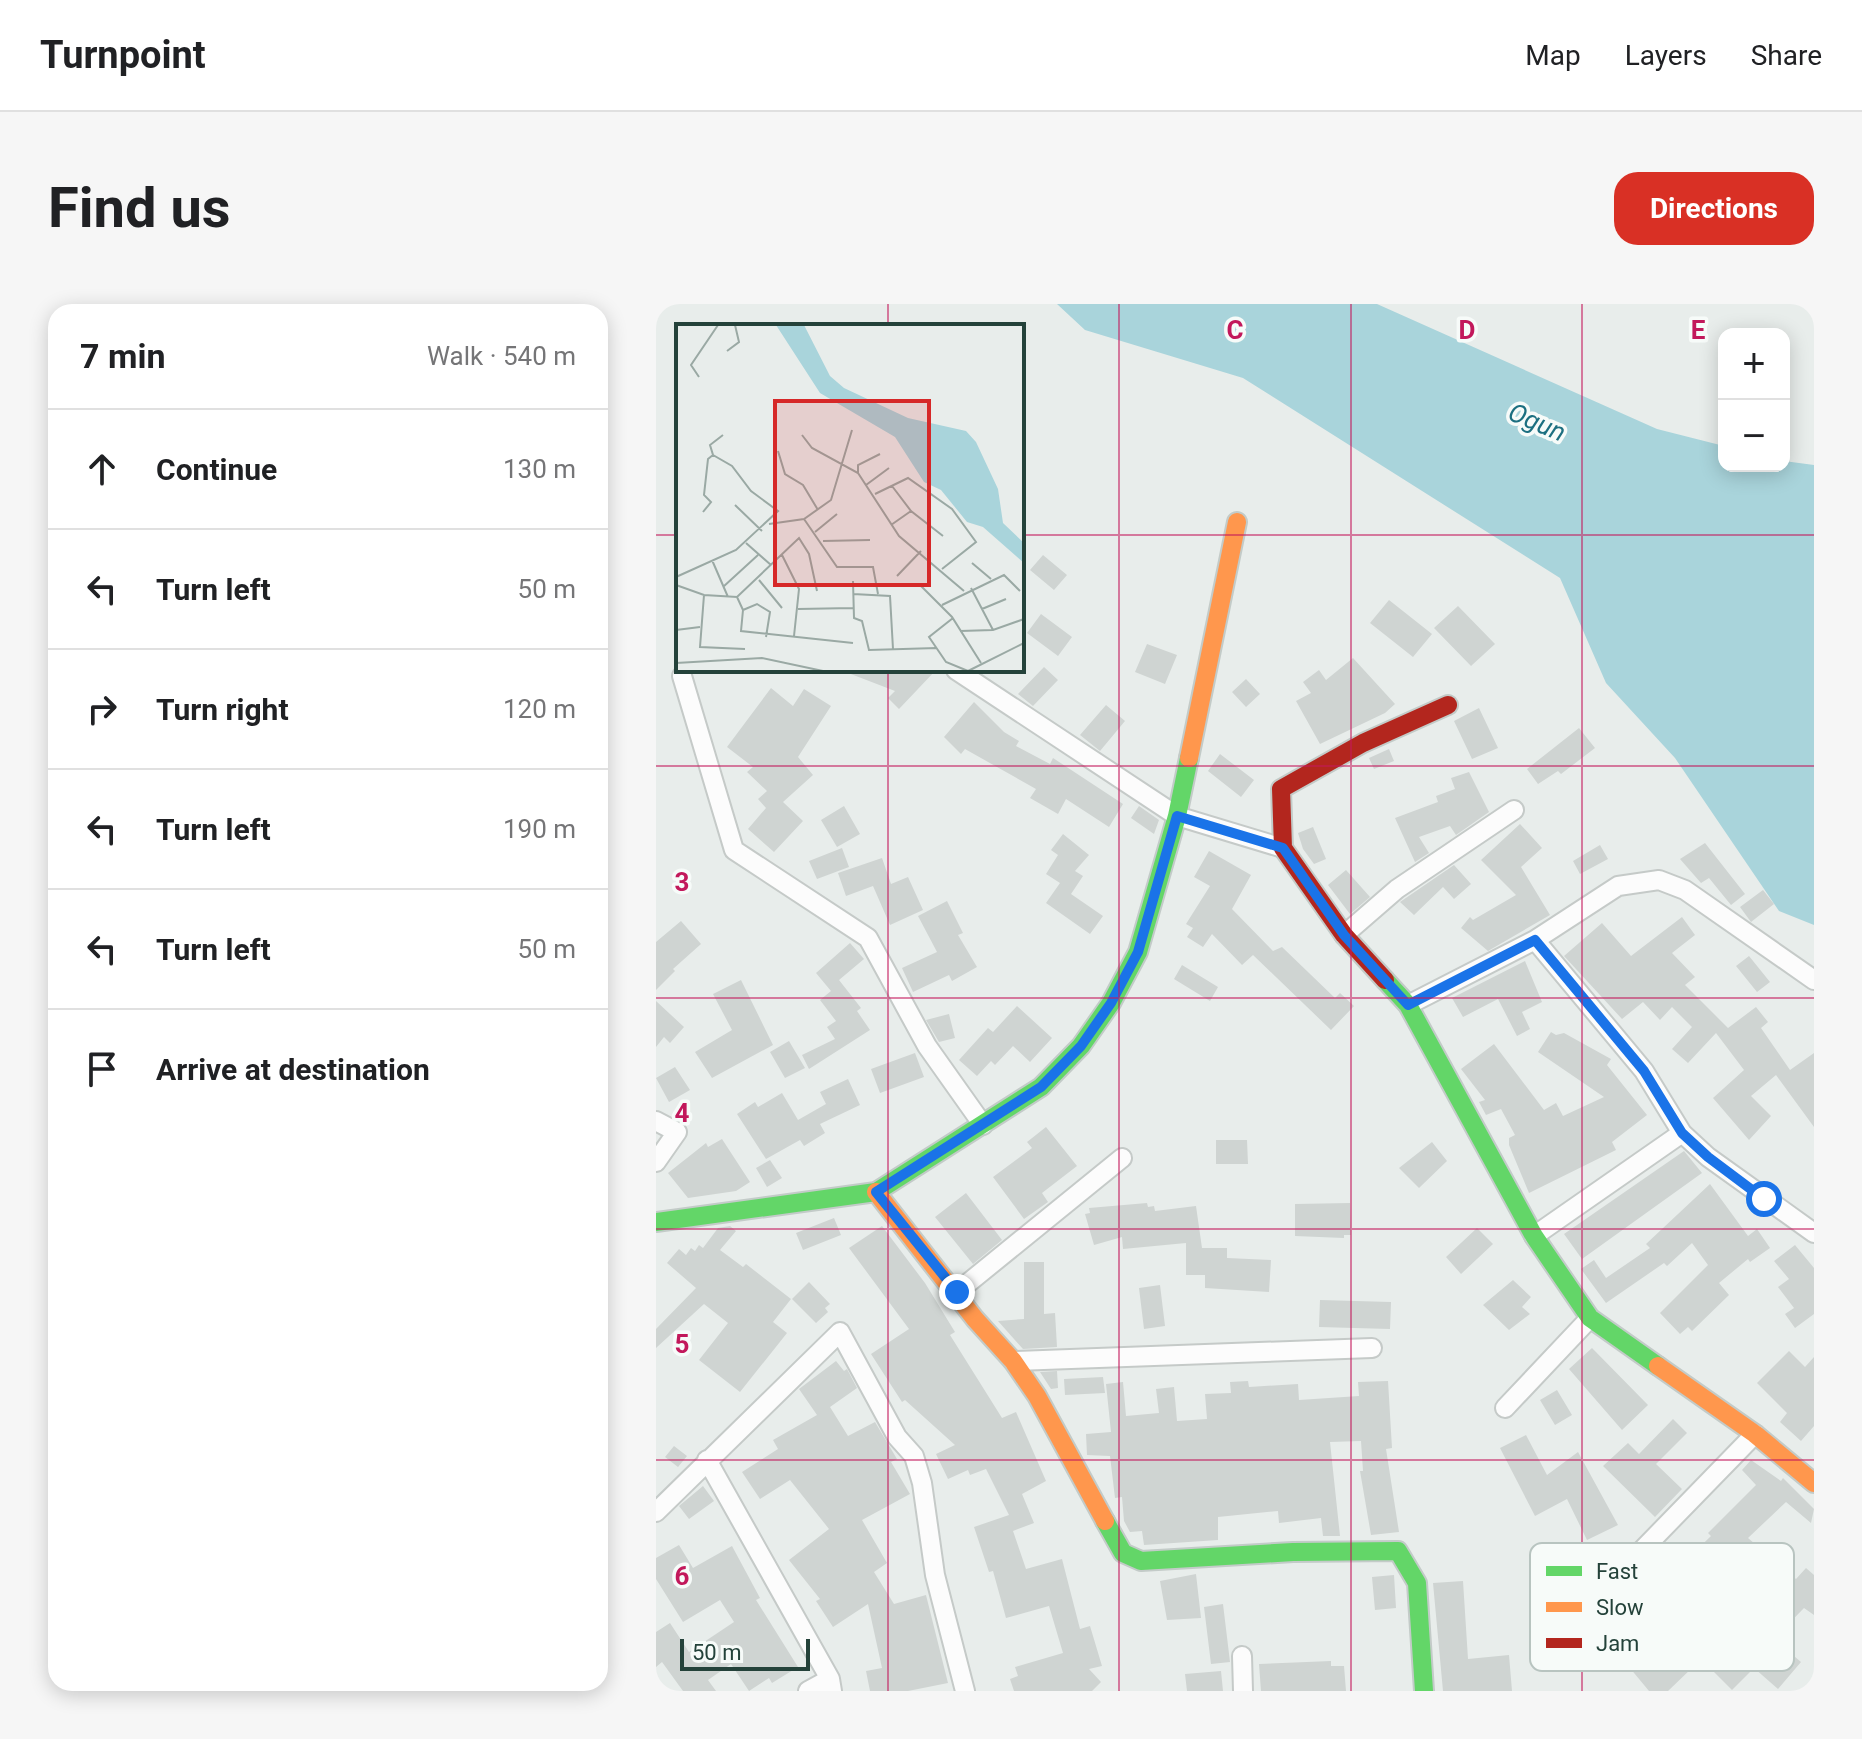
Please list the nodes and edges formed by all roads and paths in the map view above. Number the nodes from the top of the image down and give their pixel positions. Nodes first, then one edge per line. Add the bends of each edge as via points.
1 (1237, 522) dead end
2 (959, 672) edge
3 (682, 676) dead end
4 (1448, 705) dead end
5 (1514, 810) dead end
6 (1177, 816) junction
7 (1283, 848) junction
8 (1344, 935) junction
9 (1535, 940) junction
10 (1814, 980) edge
11 (1408, 1005) junction
12 (656, 1121) edge
13 (983, 1125) junction
14 (1682, 1133) junction
15 (1122, 1158) dead end
16 (656, 1162) edge
17 (876, 1192) junction
18 (656, 1222) edge
19 (1814, 1233) edge
20 (1534, 1236) junction
21 (957, 1292) junction
22 (1590, 1318) junction
23 (1372, 1348) dead end
24 (1013, 1361) junction
25 (1505, 1408) dead end
26 (1755, 1434) junction
27 (707, 1460) junction
28 (1814, 1483) edge
29 (656, 1512) edge
30 (1649, 1543) edge
31 (1242, 1656) dead end
32 (831, 1685) edge
33 (808, 1691) edge
34 (965, 1691) edge
35 (1243, 1691) edge
36 (1424, 1691) edge

1 - 6 street
2 - 6 street
3 - 13 street via 734,850 868,938 927,1046
4 - 7 street via 1363,743 1281,789
5 - 8 street via 1397,889
6 - 7 street
6 - 13 street via 1138,952 1111,1003 1081,1046 1041,1087
7 - 8 street
8 - 11 street
9 - 10 street via 1618,886 1659,880 1685,890
9 - 11 street
9 - 14 street via 1644,1071
11 - 20 street
12 - 16 street via 677,1132
13 - 17 street
14 - 19 street
14 - 20 street
15 - 21 street
17 - 18 street
17 - 21 street
20 - 22 street
21 - 24 street
22 - 25 street
22 - 26 street
23 - 24 street
24 - 36 street via 1123,1553 1141,1561 1398,1551 1417,1583
26 - 28 street
26 - 30 street
27 - 29 street
27 - 32 street
27 - 34 street via 840,1332 897,1437 914,1456 935,1575
31 - 35 street
32 - 33 street

